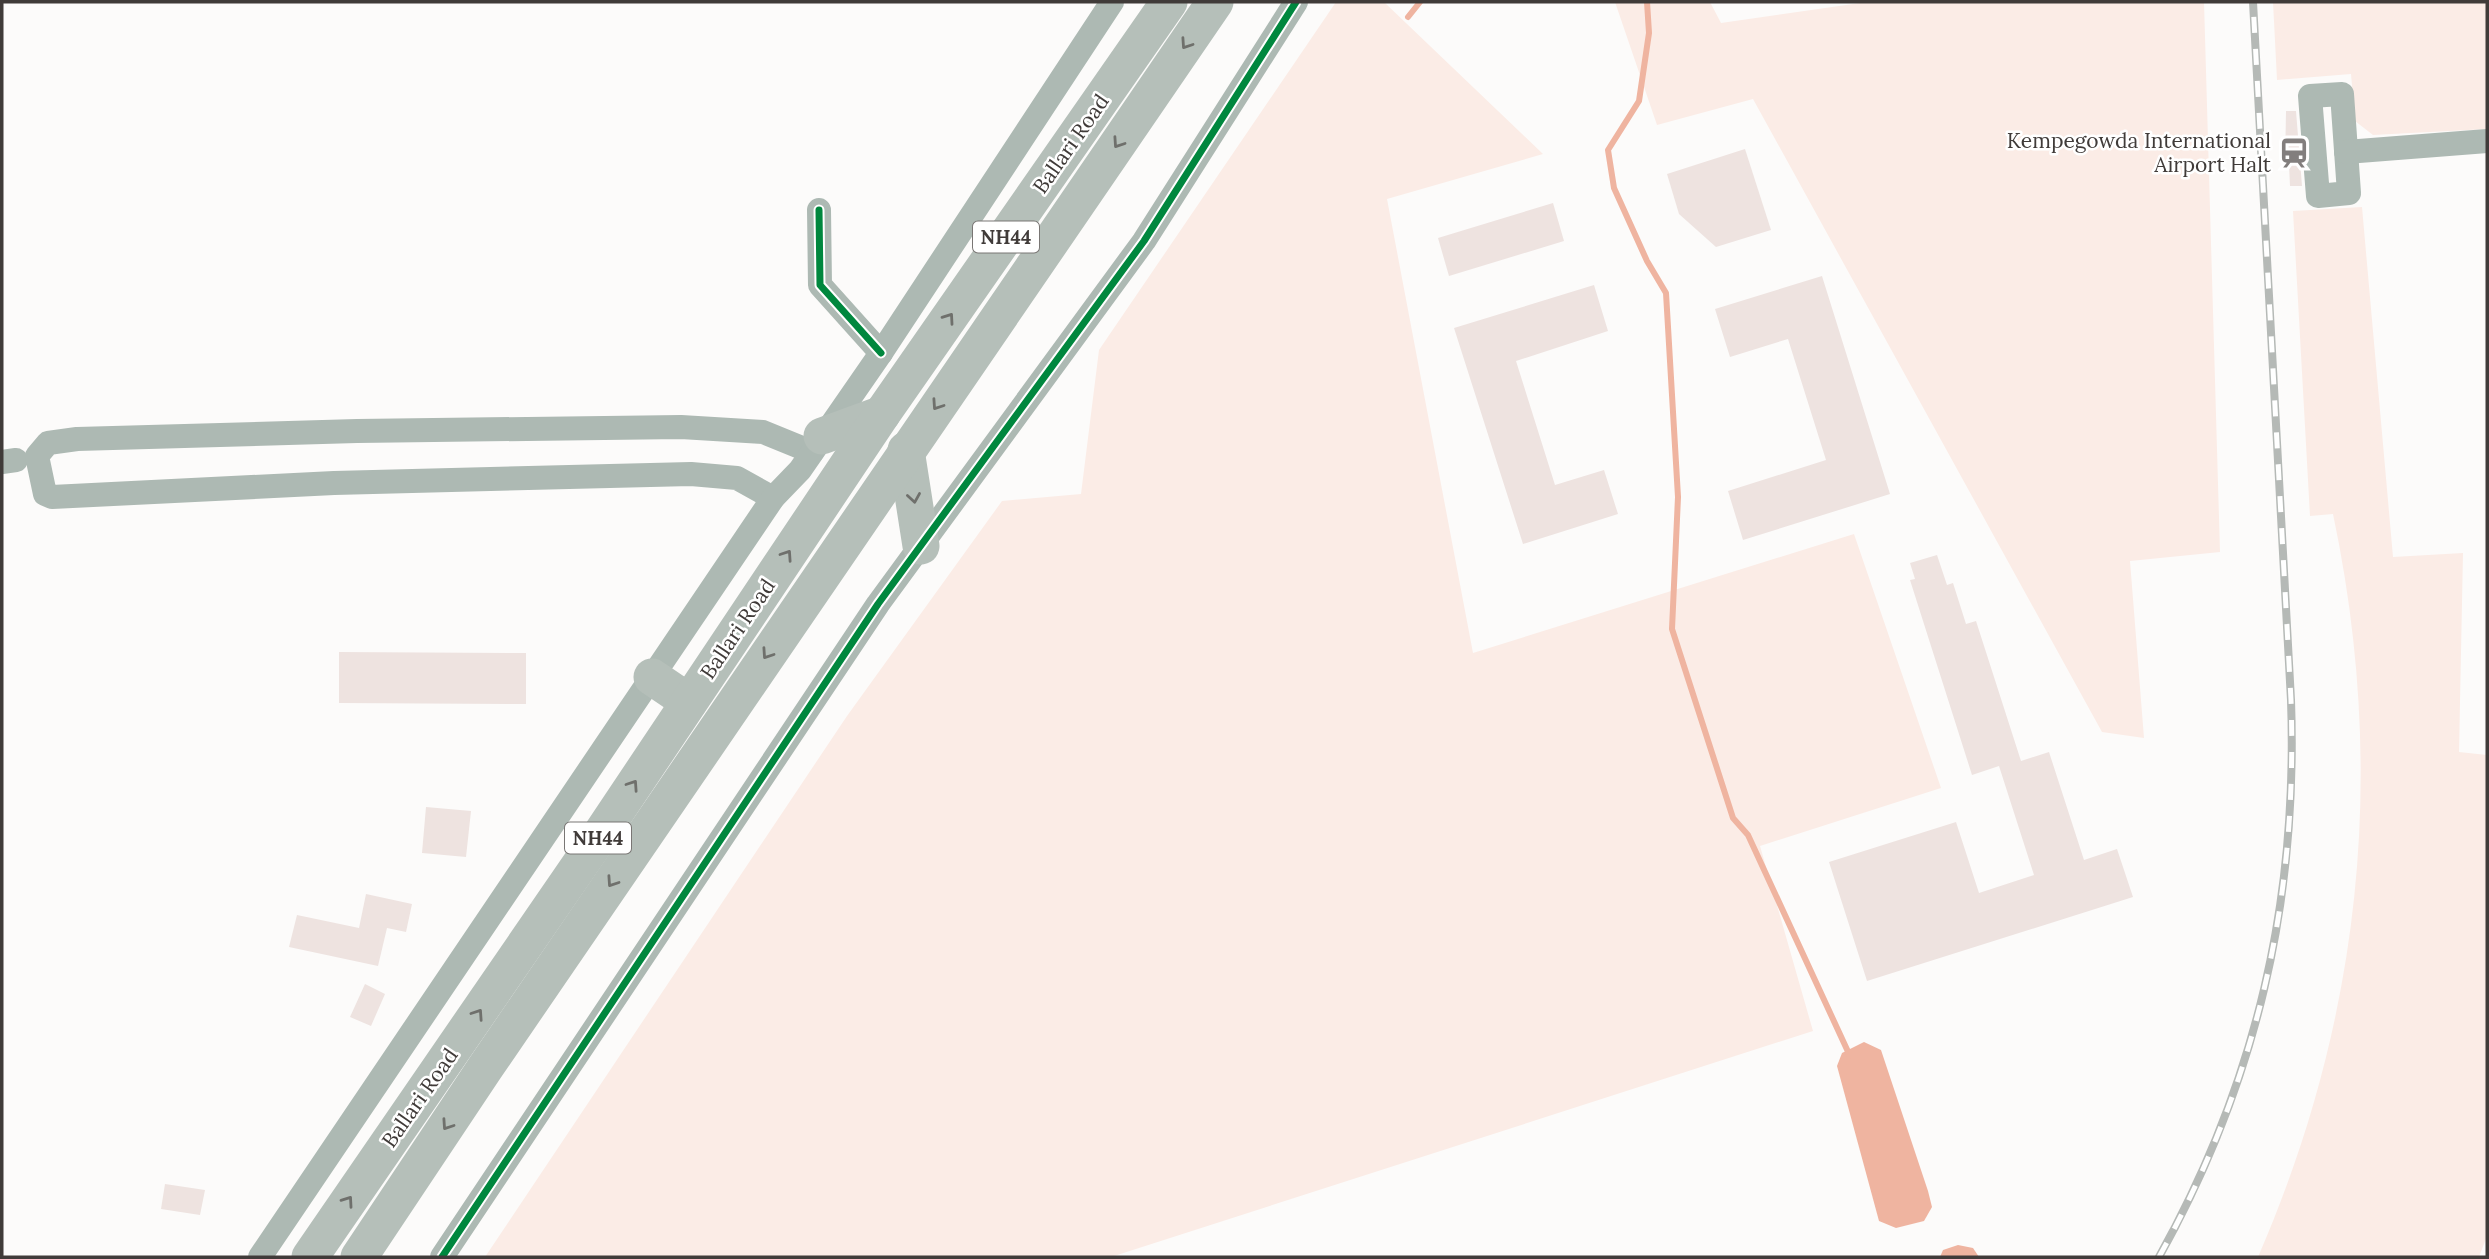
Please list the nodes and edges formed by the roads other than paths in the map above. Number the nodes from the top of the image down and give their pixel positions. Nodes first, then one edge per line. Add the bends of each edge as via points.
1 (1112, 2) edge
2 (1169, 2) edge
3 (1215, 2) edge
4 (1296, 2) edge
5 (2487, 141) edge
6 (2346, 152) dead end
7 (819, 210) dead end
8 (881, 353) junction
9 (881, 414) junction
10 (817, 444) junction
11 (906, 450) junction
12 (774, 498) junction
13 (921, 546) junction
14 (652, 677) junction
15 (689, 702) junction
16 (260, 1257) edge
17 (310, 1257) edge
18 (359, 1257) edge
19 (442, 1257) edge

1 - 8 street
9 -> 2 highway, Ballari Road / NH44
3 -> 11 highway, Ballari Road / NH44
4 - 13 street via 1144,241
5 - 6 street
7 - 8 street via 820,285
8 - 10 street
9 - 10 highway
15 -> 9 highway, Ballari Road / NH44
10 - 12 street
10 - 12 street via 763,432 671,427 357,431 77,439 48,443 37,456 41,487 52,497 334,483 691,474 737,478
11 -> 13 highway
11 -> 18 highway, Ballari Road / NH44
12 - 14 street
13 - 19 street
14 - 15 highway
14 - 16 street
17 -> 15 highway, Ballari Road / NH44

